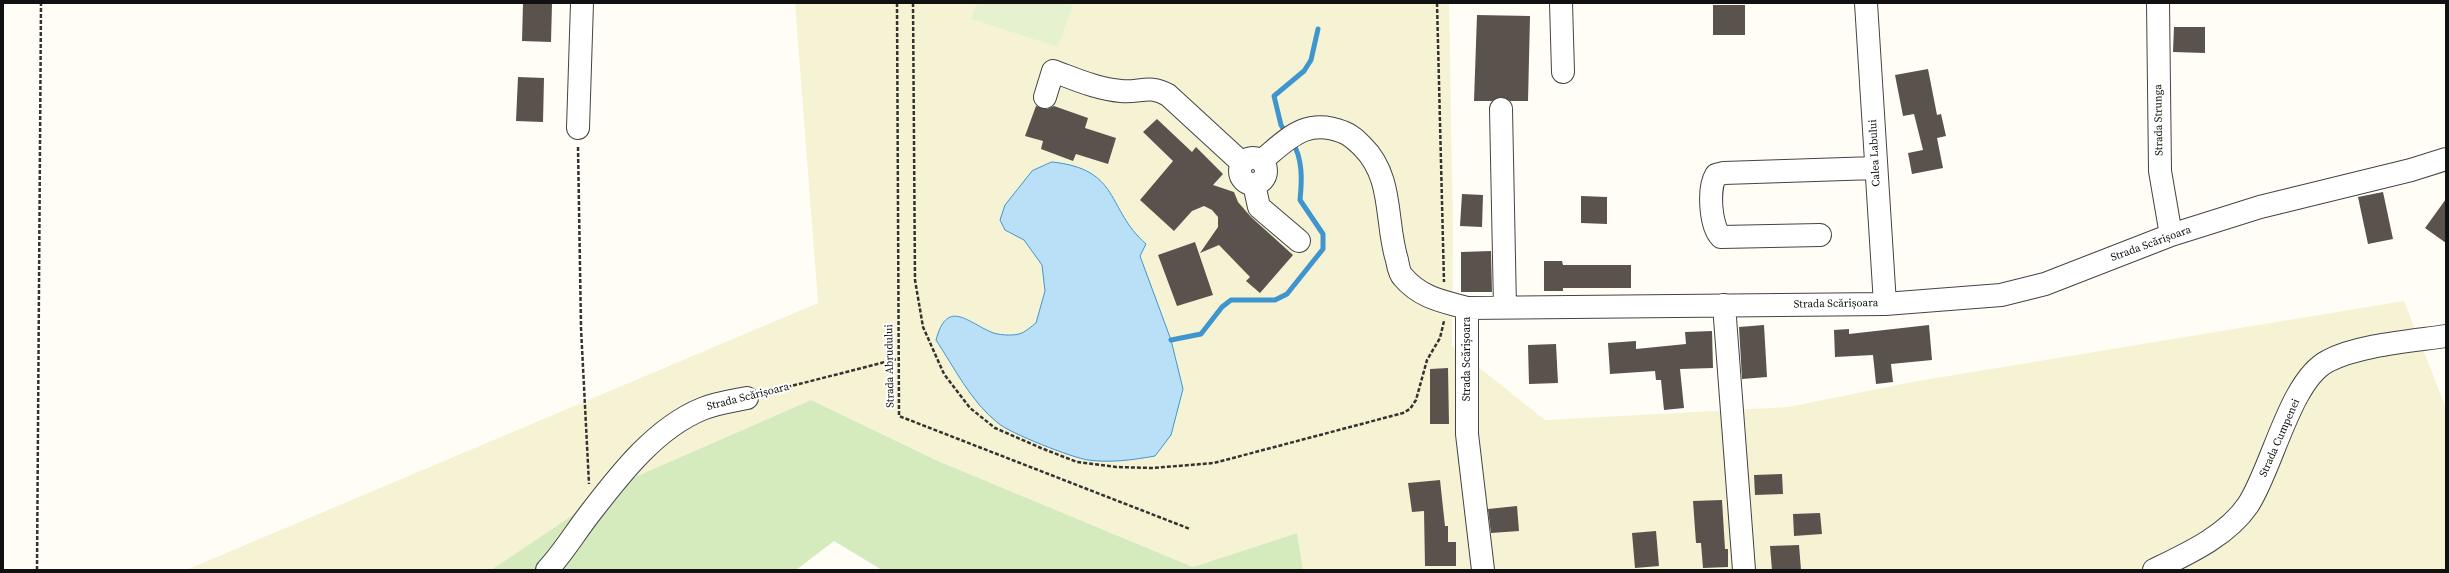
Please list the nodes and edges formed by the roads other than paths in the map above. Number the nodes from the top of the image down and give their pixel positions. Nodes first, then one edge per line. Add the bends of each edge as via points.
1 (582, 3) edge
2 (1561, 3) edge
3 (1866, 3) edge
4 (2158, 3) edge
5 (1564, 72) dead end
6 (1045, 97) dead end
7 (1501, 109) dead end
8 (578, 128) road end
9 (2446, 159) edge
10 (1252, 162) junction
11 (1875, 168) junction
12 (1820, 235) dead end
13 (2172, 235) junction
14 (1299, 241) dead end
15 (1885, 304) junction
16 (1724, 305) junction
17 (1505, 307) junction
18 (1467, 308) junction
19 (2446, 336) edge
20 (747, 398) road end
21 (547, 570) edge
22 (1483, 570) edge
23 (1744, 570) edge
24 (2154, 570) edge

1 - 8 street
2 - 5 street
3 - 11 street, Calea Labului
4 - 13 street, Strada Strunga via 2160,171
6 - 10 street via 1053,71 1098,88 1122,92 1151,88 1161,90
7 - 17 street
9 - 13 street, Strada Scărișoara via 2260,207
10 - 14 street via 1240,176 1246,182 1254,184 1260,207
10 - 18 street via 1312,126 1330,126 1350,135 1371,155 1386,187 1394,251 1402,276 1424,296
11 - 12 street via 1724,173 1716,175 1712,182 1713,223 1721,237
11 - 15 street, Calea Labului
13 - 15 street, Strada Scărișoara via 2045,284 2001,295
15 - 16 street, Strada Scărișoara
16 - 17 street, Strada Scărișoara
16 - 23 street
17 - 18 street, Strada Scărișoara
18 - 22 street, Strada Scărișoara via 1467,434
19 - 24 street, Strada Cumpenei via 2344,354 2326,361 2309,379 2294,402 2248,506 2227,527 2198,548
20 - 21 street, Strada Scărișoara via 702,409 674,424 640,453 591,512 564,553

